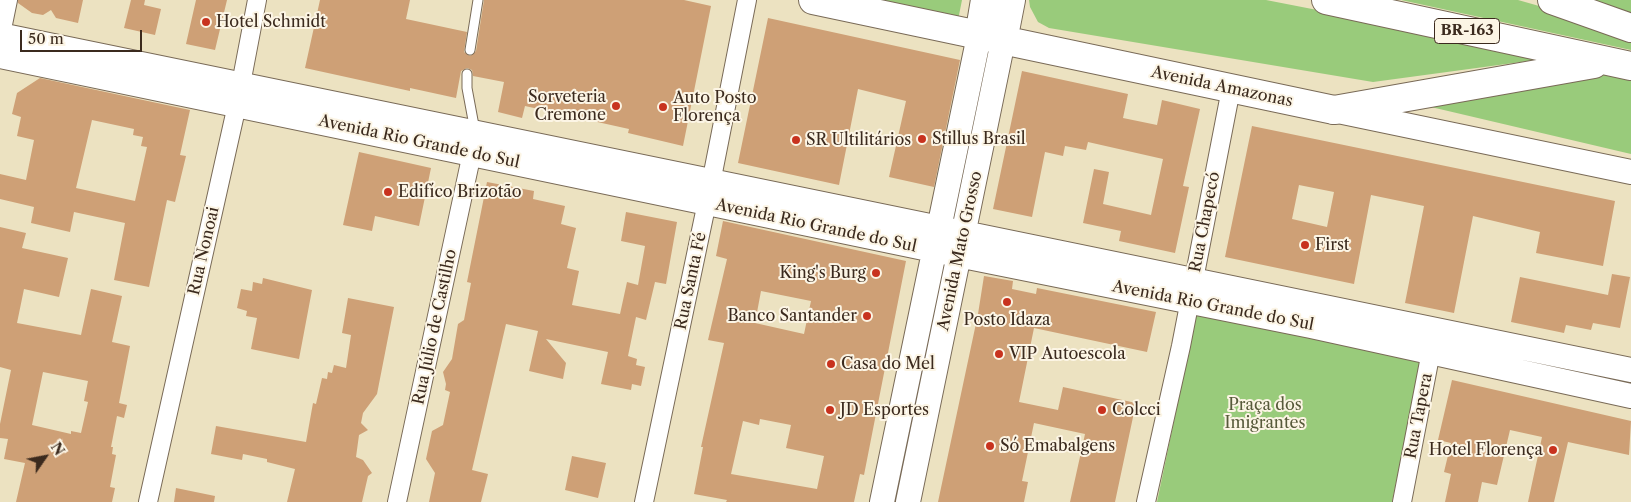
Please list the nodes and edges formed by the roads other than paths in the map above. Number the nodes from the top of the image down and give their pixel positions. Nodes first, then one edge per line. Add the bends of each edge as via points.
1 (8, 0) edge
2 (257, 0) edge
3 (478, 0) edge
4 (747, 0) edge
5 (813, 0) edge
6 (984, 0) edge
7 (1011, 0) edge
8 (1326, 0) edge
9 (1552, 0) edge
10 (1631, 28) edge
11 (991, 39) junction
12 (0, 42) edge
13 (470, 50) dead end
14 (1620, 63) edge
15 (467, 74) dead end
16 (1231, 89) junction
17 (239, 95) junction
18 (1334, 110) junction
19 (473, 143) junction
20 (1631, 172) edge
21 (709, 193) junction
22 (937, 240) junction
23 (961, 245) junction
24 (1192, 291) junction
25 (1433, 341) junction
26 (1631, 370) edge
27 (1631, 396) edge
28 (148, 502) edge
29 (398, 502) edge
30 (644, 502) edge
31 (882, 502) edge
32 (908, 502) edge
33 (1146, 502) edge
34 (1402, 502) edge

1 - 12 street
2 - 17 street, Rua Nonoai
3 - 13 lane
4 - 21 street, Rua Santa Fé
5 - 11 main road, Avenida Amazonas
6 - 11 main road, Avenida Mato Grosso
7 - 11 main road, Avenida Mato Grosso
8 - 14 main road, BR-163
9 - 10 main road
11 - 16 main road, Avenida Amazonas
11 - 22 street, Avenida Mato Grosso
11 - 23 street, Avenida Mato Grosso
12 - 17 street, Avenida Rio Grande do Sul
14 - 18 main road
15 - 19 lane
16 - 18 main road, Avenida Amazonas
16 - 24 street, Rua Chapecó
17 - 19 street, Avenida Rio Grande do Sul
17 - 28 street, Rua Nonoai
18 - 20 street, Avenida Amazonas
19 - 21 street, Avenida Rio Grande do Sul
19 - 29 street, Rua Júlio de Castilho
21 - 22 street, Avenida Rio Grande do Sul
21 - 30 street, Rua Santa Fé
22 - 23 street, Avenida Rio Grande do Sul
22 - 31 street, Avenida Mato Grosso
23 - 24 street, Avenida Rio Grande do Sul
23 - 32 street, Avenida Mato Grosso
24 - 25 street, Avenida Rio Grande do Sul
24 - 33 street, Rua Chapecó
25 - 26 street, Avenida Rio Grande do Sul
25 - 27 street, Avenida Rio Grande do Sul
25 - 34 street, Rua Tapera

